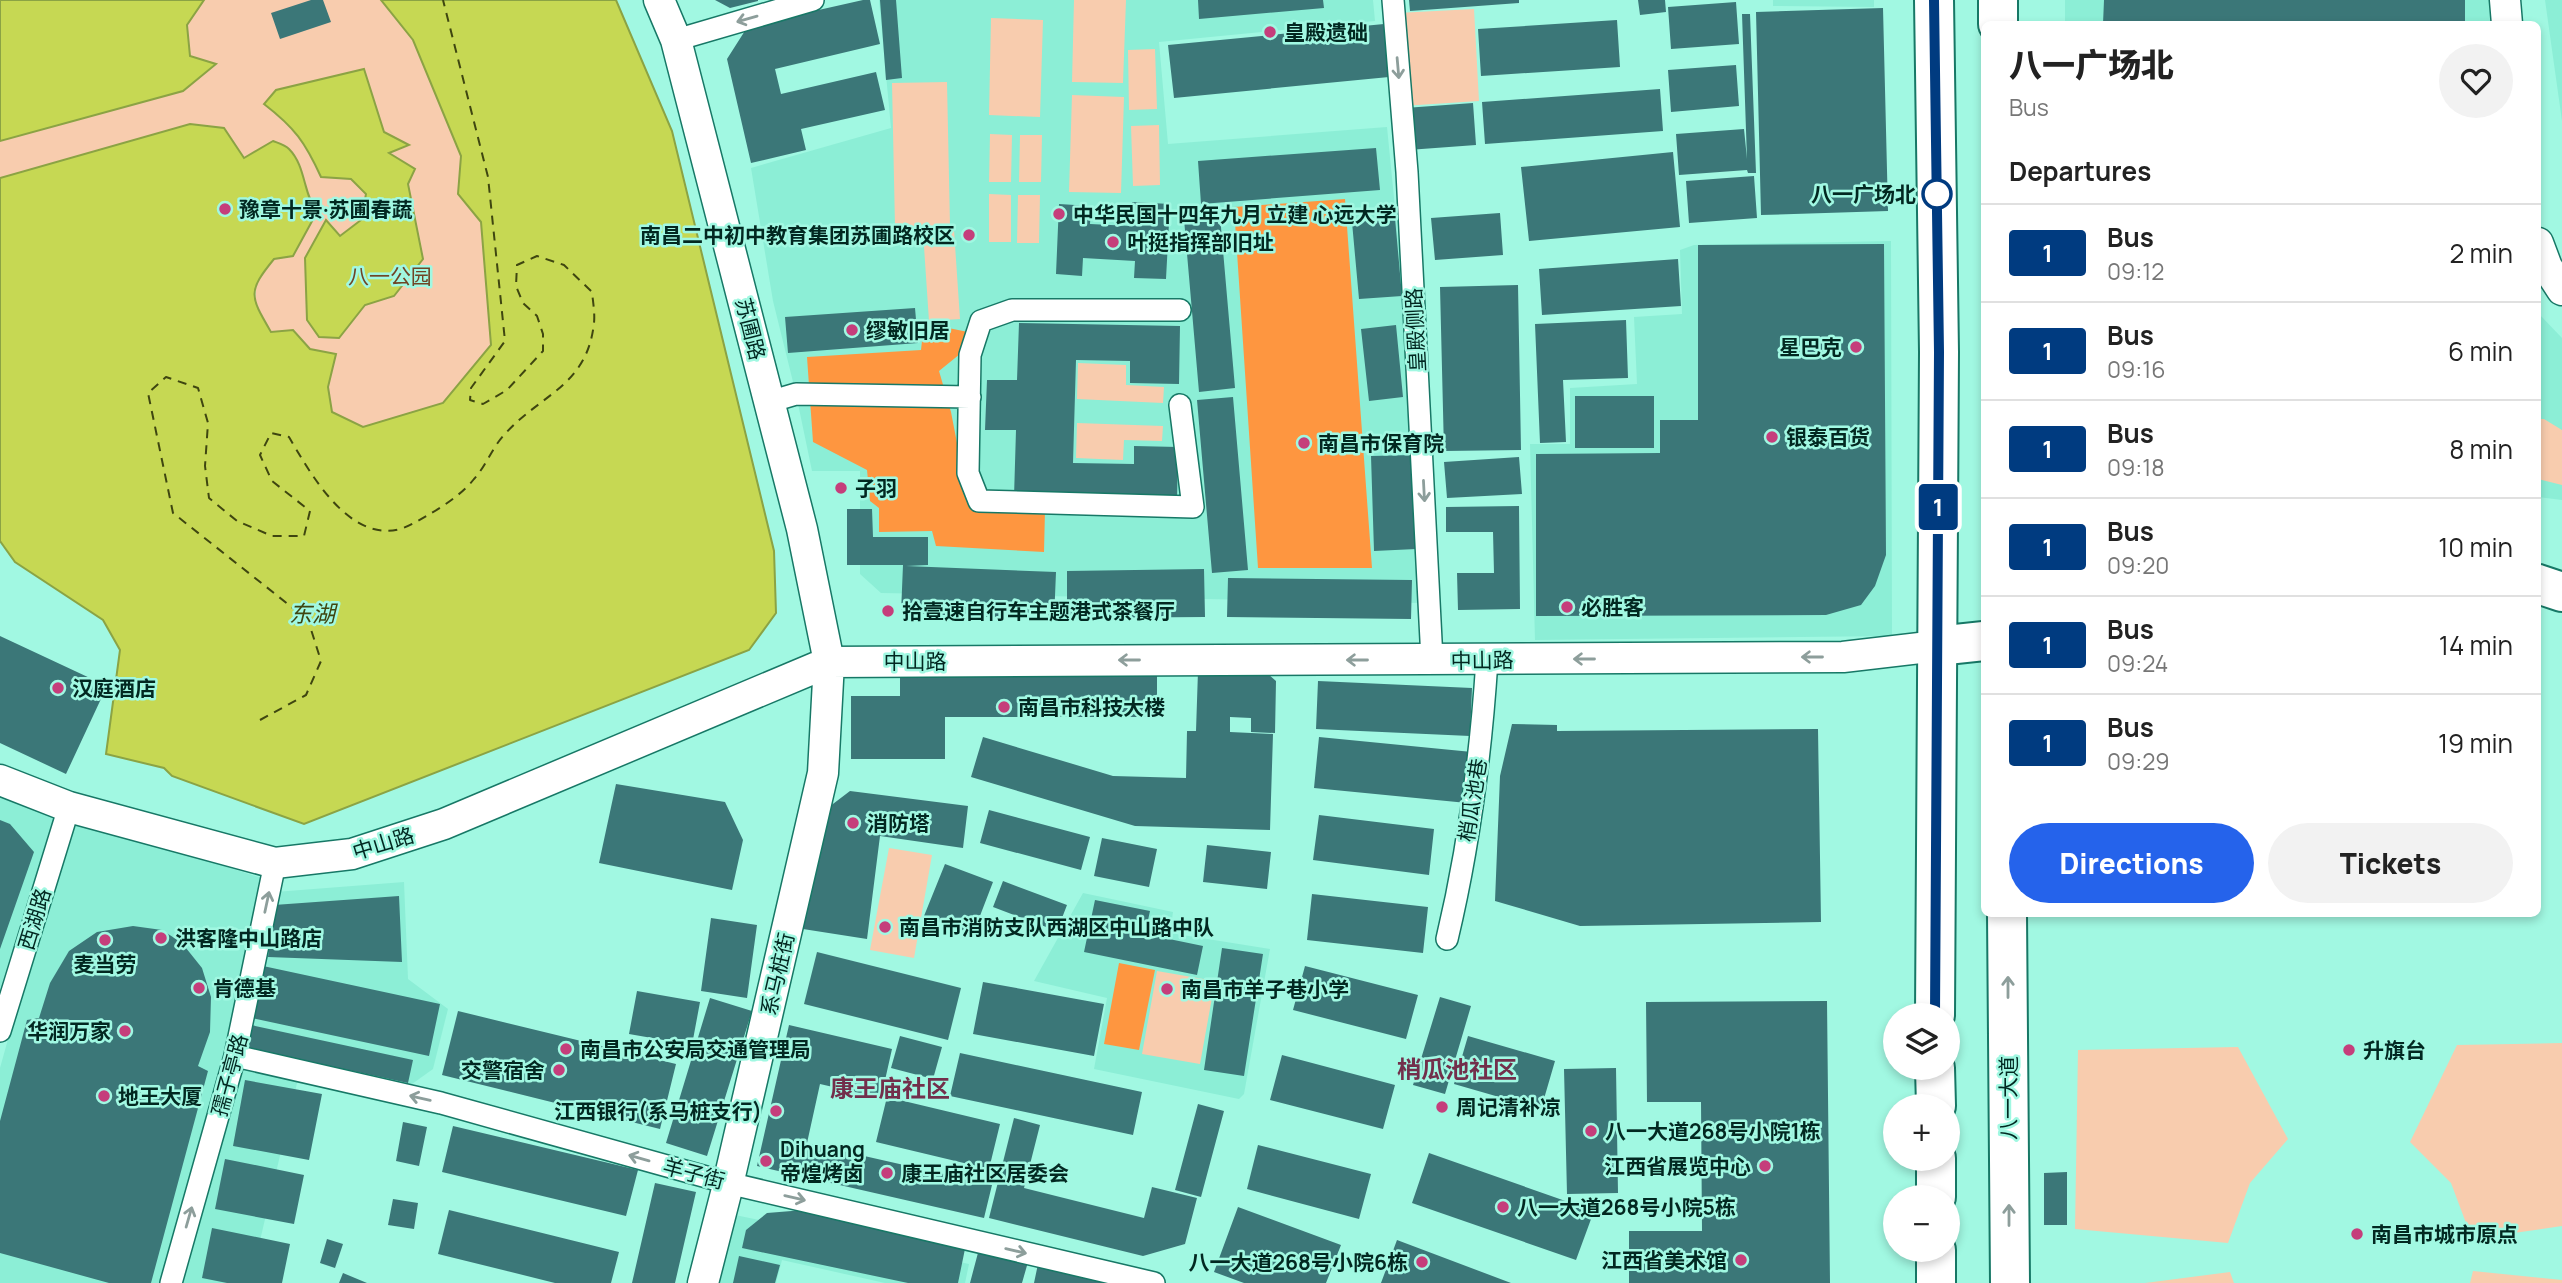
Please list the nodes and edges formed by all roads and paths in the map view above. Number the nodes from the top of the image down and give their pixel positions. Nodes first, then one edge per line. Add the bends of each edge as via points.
1 (659, 0) edge
2 (813, 0) edge
3 (1393, 0) edge
4 (1934, 0) edge
5 (1998, 0) edge
6 (2505, 0) edge
7 (1998, 21) edge
8 (2507, 21) edge
9 (676, 40) junction
10 (2541, 251) edge
11 (2562, 290) edge
12 (1180, 310) dead end
13 (970, 397) junction
14 (769, 402) junction
15 (1180, 405) dead end
16 (2541, 585) edge
17 (2562, 592) edge
18 (1981, 641) edge
19 (1937, 646) junction
20 (1432, 660) junction
21 (1488, 660) junction
22 (829, 662) junction
23 (0, 780) edge
24 (69, 807) junction
25 (275, 863) junction
26 (2007, 917) edge
27 (1447, 939) dead end
28 (1935, 1003) edge
29 (0, 1031) edge
30 (235, 1056) junction
31 (728, 1183) junction
32 (1936, 1262) edge
33 (171, 1283) edge
34 (703, 1283) edge
35 (1154, 1283) edge
36 (1936, 1283) edge
37 (2010, 1283) edge

1 - 9 main road, 苏圃路
2 -> 9 street
3 -> 20 street, 皇殿侧路 via 1407,172
4 - 19 highway
5 - 7 highway
6 - 8 main road
9 - 14 main road, 苏圃路
10 - 11 main road
12 - 13 street via 1013,310 981,321 970,355
13 - 14 street via 796,394
13 - 15 street via 968,472 979,501 1193,507
14 - 22 main road, 苏圃路 via 802,529
16 - 17 highway
18 - 19 highway
19 -> 21 main road, 中山路 via 1843,657
19 - 28 highway
20 - 21 main road, 中山路
20 -> 22 main road, 中山路
21 - 27 street, 梢瓜池巷 via 1482,736
22 - 25 main road, 中山路 via 444,824 352,855
22 - 31 main road, 系马桩街 via 823,773
23 - 24 main road, 中山路
24 - 25 main road, 中山路
24 - 29 street, 西湖路
30 -> 25 street, 孺子亭路
37 -> 26 highway, 八一大道
31 -> 30 street, 羊子街 via 441,1103
33 -> 30 street, 孺子亭路
31 - 34 main road, 系马桩街
31 -> 35 street, 羊子街
32 - 36 highway

